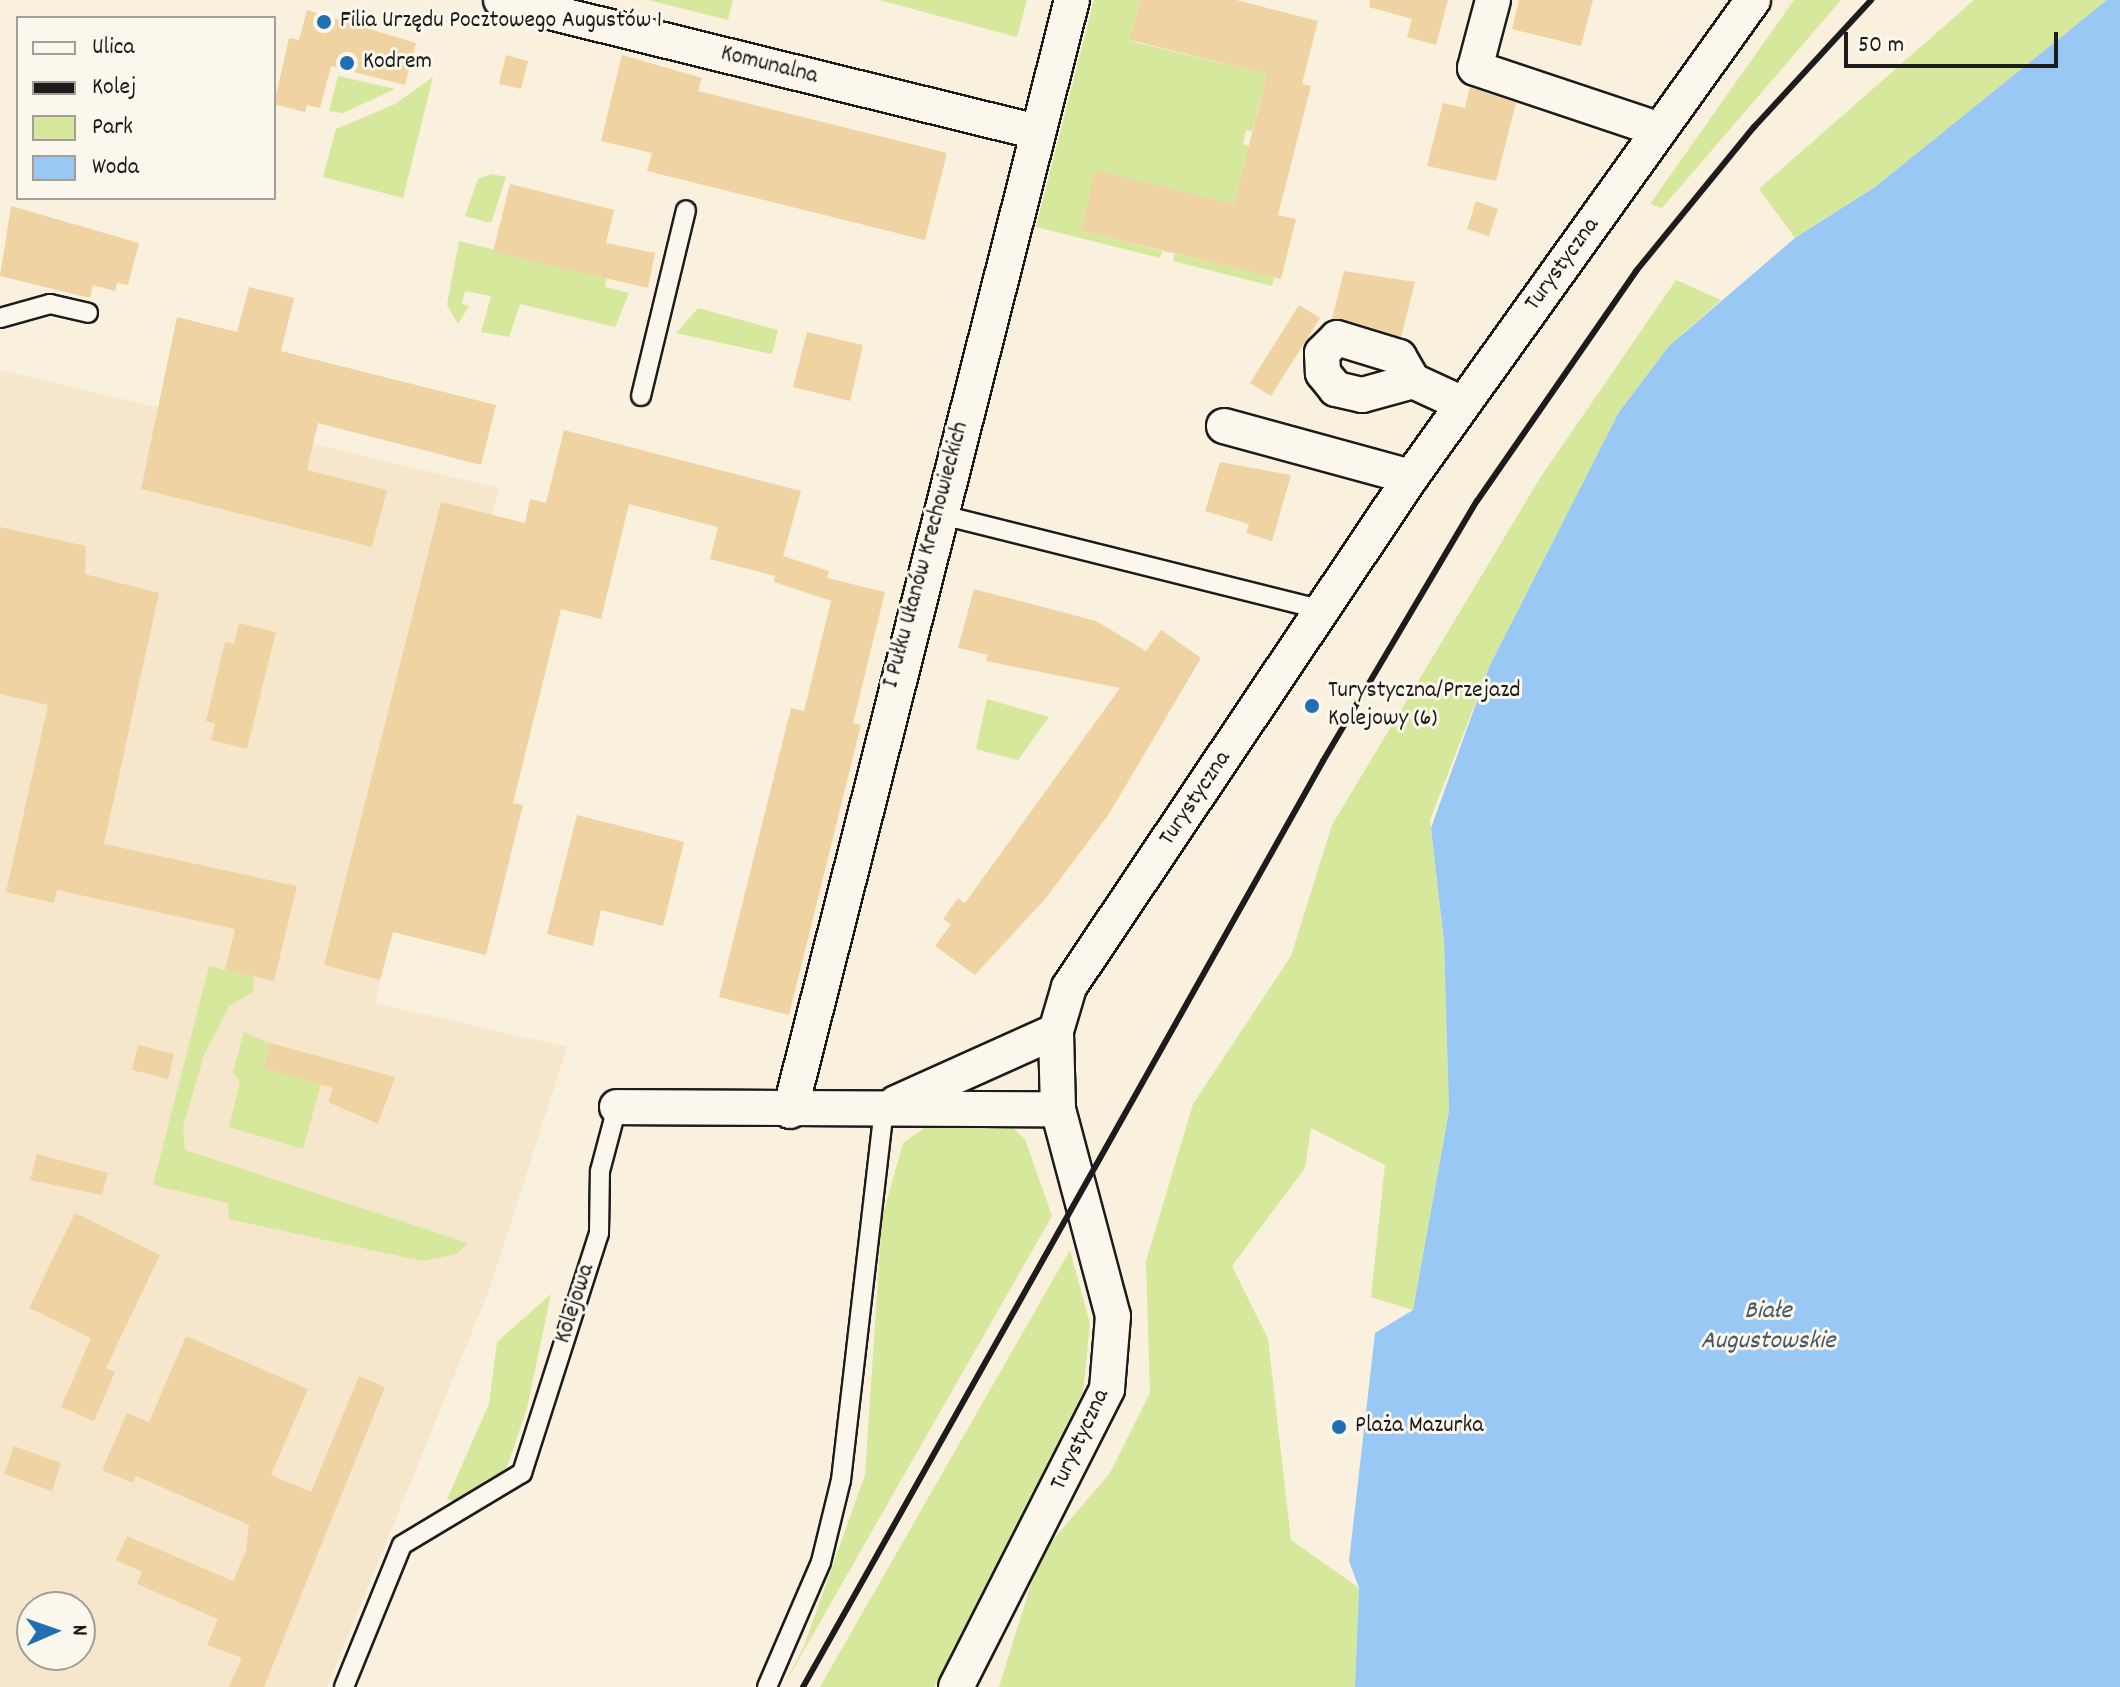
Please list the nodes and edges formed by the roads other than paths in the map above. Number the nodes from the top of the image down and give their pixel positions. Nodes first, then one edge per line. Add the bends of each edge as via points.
1 (501, 0) edge
2 (1072, 0) edge
3 (1493, 0) edge
4 (1753, 0) edge
5 (1660, 130) junction
6 (1037, 132) junction
7 (686, 210) dead end
8 (88, 313) dead end
9 (0, 318) edge
10 (1413, 381) dead end
11 (641, 396) dead end
12 (1463, 404) junction
13 (1224, 426) dead end
14 (1411, 477) junction
15 (938, 514) junction
16 (1323, 610) junction
17 (1056, 1031) junction
18 (617, 1107) joint
19 (884, 1109) junction
20 (1058, 1109) junction
21 (790, 1111) junction
22 (965, 1684) edge
23 (344, 1687) edge
24 (767, 1687) edge

1 - 6 street, Komunalna
2 - 6 street, I Pułku Ułanów Krechowieckich
3 - 5 street via 1475,68
4 - 5 street, Turystyczna
5 - 12 street, Turystyczna
6 - 15 street, I Pułku Ułanów Krechowieckich
7 - 11 lane
8 - 9 lane via 50,304
10 - 12 street
12 - 14 street, Turystyczna
13 - 14 street
14 - 16 street, Turystyczna
15 - 16 lane
15 - 21 street, I Pułku Ułanów Krechowieckich
16 - 17 street, Turystyczna via 1091,951 1069,987
17 - 19 street, Kolejowa
17 - 20 street, Turystyczna
18 - 21 street, Kolejowa
18 - 23 lane, Kolejowa via 600,1171 599,1233 522,1473 402,1545
19 - 20 street, Kolejowa
19 - 21 street, Kolejowa
19 - 24 lane via 841,1480 821,1562
20 - 22 street, Turystyczna via 1113,1316 1107,1389

